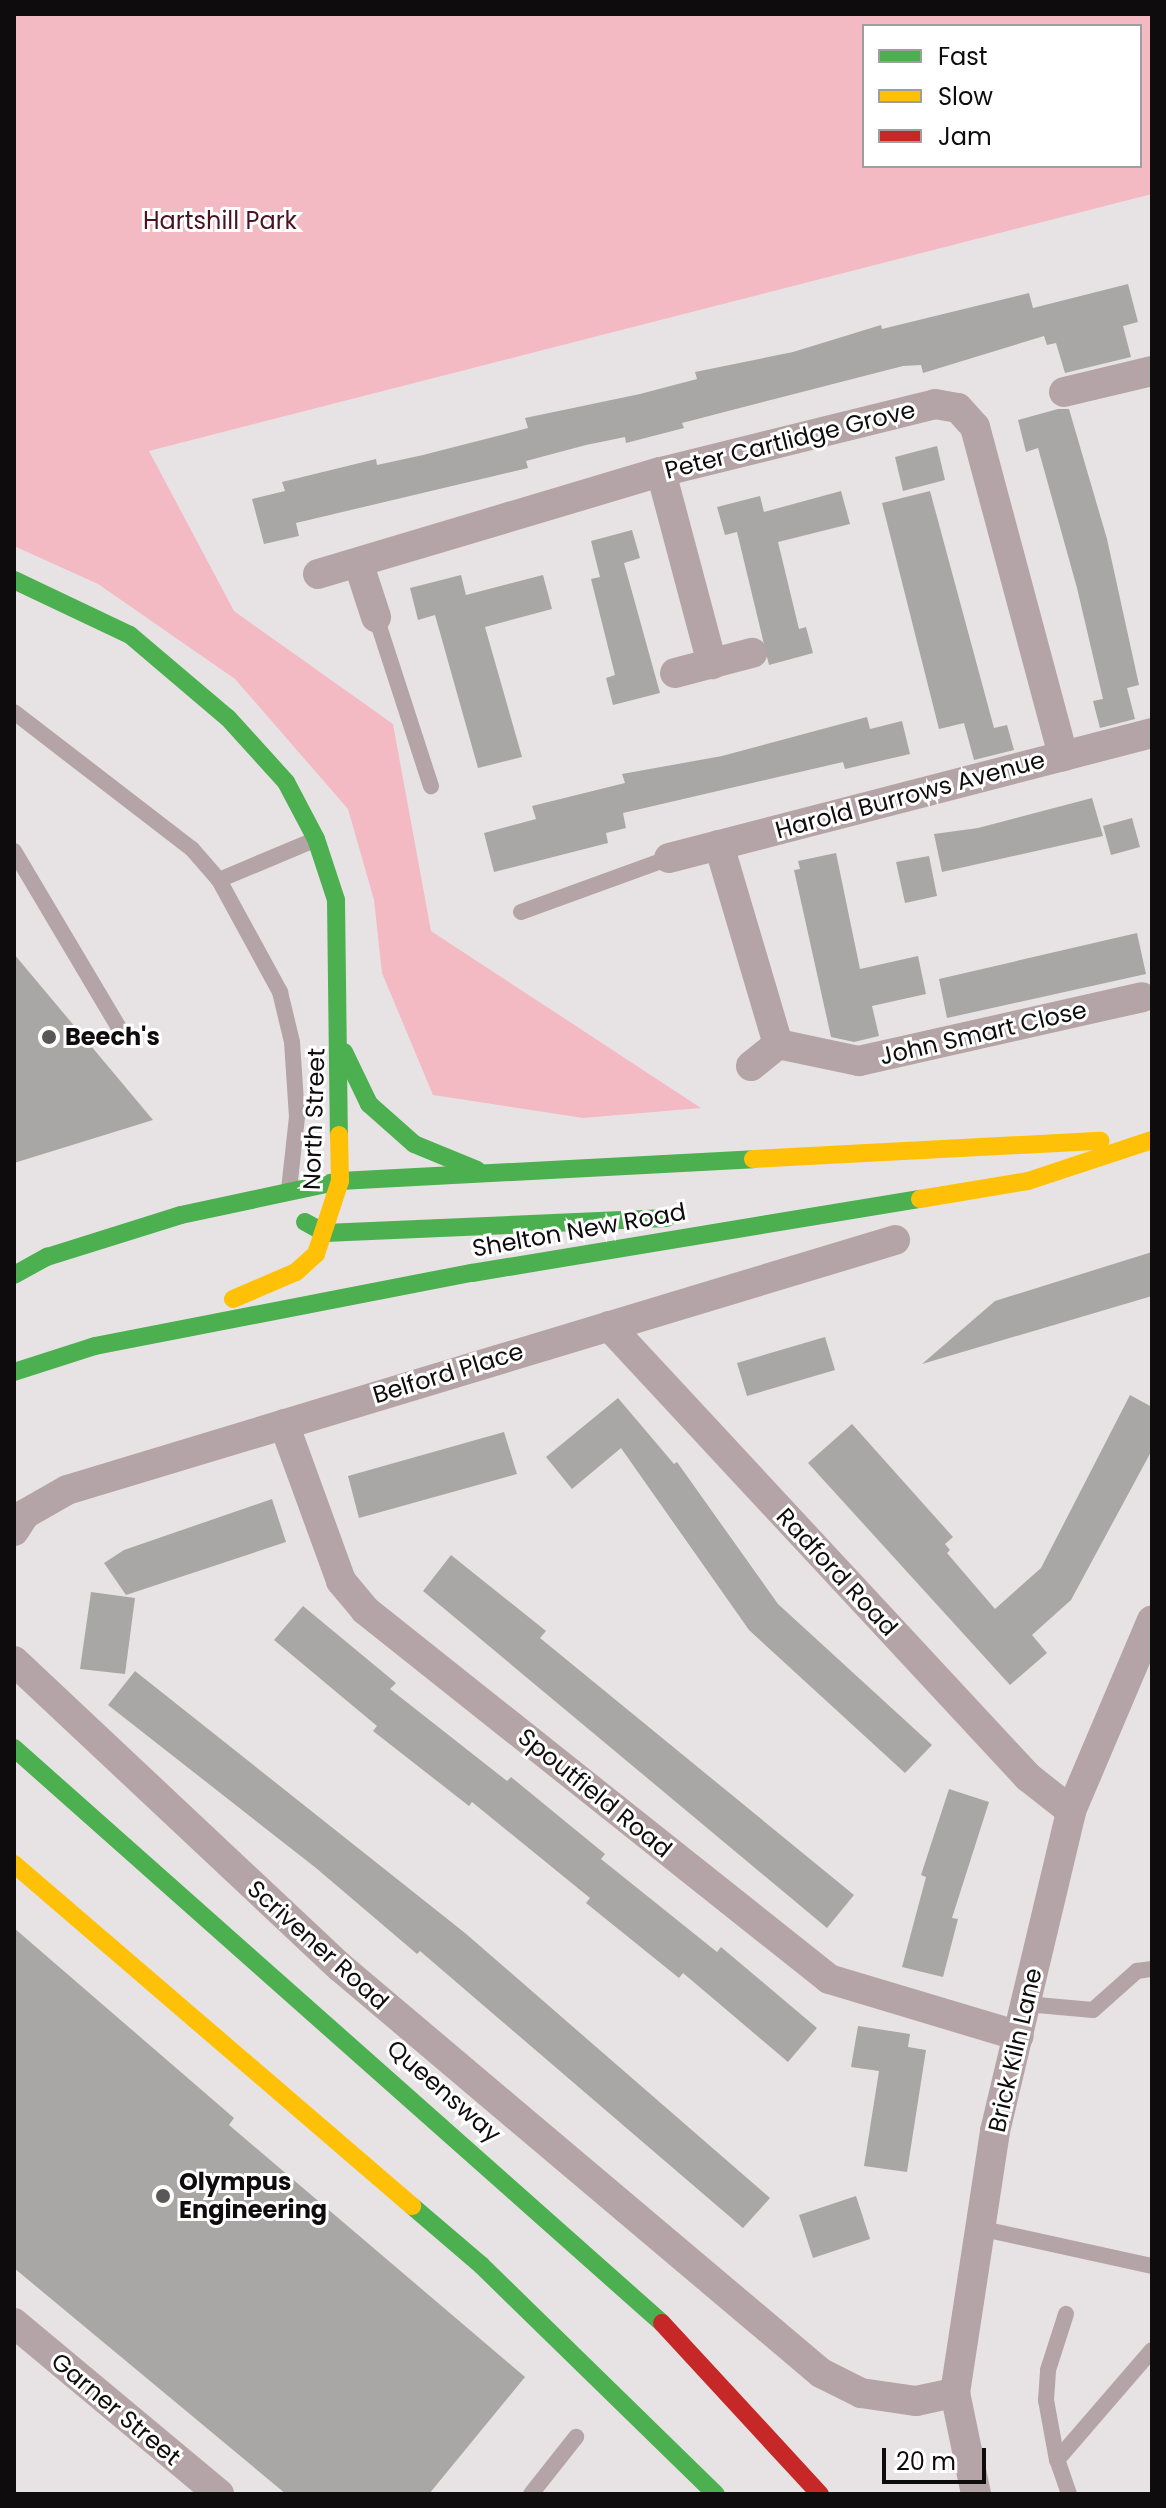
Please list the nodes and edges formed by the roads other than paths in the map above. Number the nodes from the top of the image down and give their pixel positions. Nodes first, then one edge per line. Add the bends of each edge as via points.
1 (1152, 371) edge
2 (1064, 392) dead end
3 (661, 472) junction
4 (359, 565) junction
5 (318, 574) dead end
6 (14, 580) edge
7 (376, 617) joint
8 (752, 653) dead end
9 (712, 664) junction
10 (675, 673) dead end
11 (14, 712) edge
12 (1152, 733) edge
13 (1063, 756) junction
14 (431, 786) dead end
15 (316, 839) junction
16 (719, 845) junction
17 (14, 851) edge
18 (669, 858) joint
19 (219, 880) junction
20 (521, 912) dead end
21 (1142, 997) dead end
22 (122, 1033) dead end
23 (778, 1044) junction
24 (340, 1045) junction
25 (751, 1066) dead end
26 (1152, 1139) edge
27 (489, 1176) junction
28 (340, 1181) junction
29 (289, 1190) junction
30 (812, 1215) junction
31 (325, 1233) junction
32 (895, 1240) dead end
33 (14, 1275) edge
34 (609, 1326) junction
35 (95, 1346) junction
36 (14, 1372) edge
37 (284, 1424) junction
38 (14, 1531) edge
39 (1152, 1620) edge
40 (14, 1661) edge
41 (14, 1748) edge
42 (1071, 1811) junction
43 (14, 1864) edge
44 (1152, 1969) edge
45 (1026, 2004) junction
46 (1019, 2036) junction
47 (979, 2228) junction
48 (1152, 2266) edge
49 (1066, 2314) dead end
50 (14, 2323) edge
51 (1152, 2350) edge
52 (955, 2393) junction
53 (576, 2437) dead end
54 (1057, 2460) junction
55 (219, 2494) edge
56 (531, 2494) edge
57 (716, 2494) edge
58 (821, 2494) edge
59 (976, 2494) edge
60 (1069, 2494) edge

1 - 2 street
3 - 4 street, Peter Cartlidge Grove
3 - 9 street
3 - 13 street, Peter Cartlidge Grove via 935,404 958,408 975,427
4 - 5 street, Peter Cartlidge Grove
4 - 7 street
6 - 15 main road, North Street via 130,635 228,718 286,782
7 - 14 lane
8 - 9 street
9 - 10 street
11 - 19 lane, North Street via 192,849
12 - 13 street, Harold Burrows Avenue
13 - 16 street, Harold Burrows Avenue
15 - 19 lane
15 - 24 main road, North Street via 336,900
16 - 18 street, Harold Burrows Avenue
16 - 23 street
17 - 22 lane
18 - 20 lane
19 - 29 lane, North Street via 280,992 289,1030 297,1105
21 - 23 street, John Smart Close via 859,1061
23 - 25 street
24 - 27 main road via 369,1104 414,1144
24 - 28 main road, North Street
26 - 27 main road, Shelton New Road
26 - 30 main road, Shelton New Road via 1028,1181
27 - 28 main road, Shelton New Road
28 - 29 main road, Shelton New Road
28 - 31 main road, North Street
29 - 31 main road via 305,1222
29 - 33 main road, Shelton New Road via 181,1215 47,1257
30 - 31 main road
30 - 35 main road, Shelton New Road via 472,1273
31 - 35 main road, North Street via 316,1254 275,1285
32 - 34 street, Belford Place
34 - 37 street, Belford Place
34 - 42 street, Radford Road via 1028,1777
35 - 36 main road, Shelton New Road
37 - 38 street, Belford Place via 67,1490 25,1514
37 - 46 street, Spoutfield Road via 341,1581 365,1610 829,1979
39 - 42 street, Brick Kiln Lane
40 - 52 street, Scrivener Road via 340,1967 821,2373 861,2393 902,2399
41 - 58 main road, Queensway via 598,2261
42 - 45 street, Brick Kiln Lane
43 - 57 main road via 481,2265
44 - 45 lane via 1137,1971 1093,2010
45 - 46 street, Brick Kiln Lane
46 - 47 street, Brick Kiln Lane via 995,2131
47 - 48 lane
47 - 52 street, Brick Kiln Lane
49 - 54 lane via 1048,2370 1046,2400
50 - 55 street, Garner Street
51 - 54 lane
52 - 59 street, Brick Kiln Lane
53 - 56 lane
54 - 60 lane

